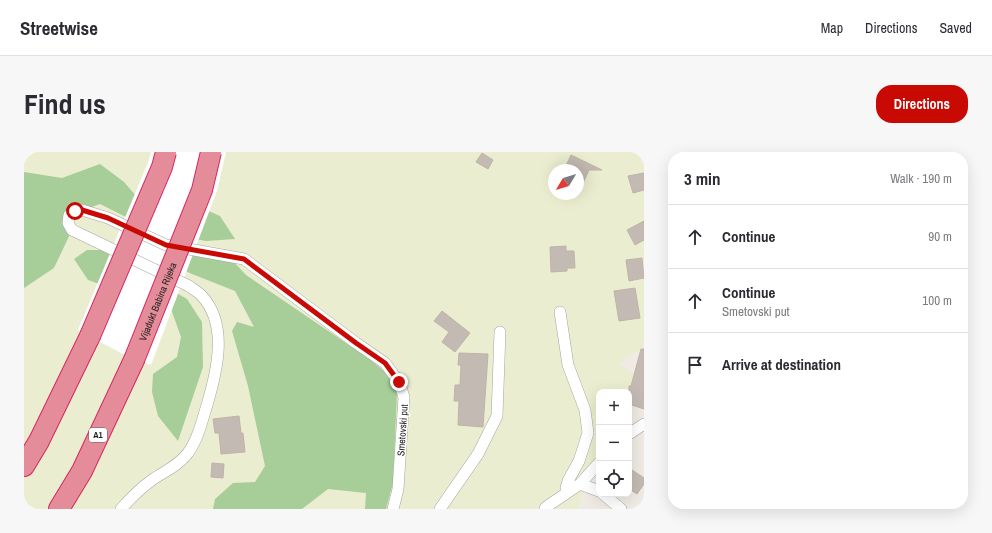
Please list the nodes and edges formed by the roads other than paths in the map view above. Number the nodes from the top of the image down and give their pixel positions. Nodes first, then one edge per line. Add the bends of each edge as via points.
1 (166, 152) edge
2 (211, 152) edge
3 (560, 312) dead end
4 (500, 332) dead end
5 (644, 424) edge
6 (632, 432) edge
7 (24, 466) edge
8 (596, 466) edge
9 (580, 484) junction
10 (596, 490) edge
11 (567, 493) junction
12 (607, 497) edge
13 (59, 509) edge
14 (121, 509) edge
15 (393, 509) edge
16 (440, 509) edge
17 (546, 509) edge
18 (621, 509) edge

1 - 7 highway, bridge via 162,167 90,336 39,441
2 - 13 highway, Vijadukt Babina Rijeka / A1, bridge via 202,190 134,360 82,471
3 - 11 street via 568,365 585,410 588,433 579,461 568,481
4 - 16 street via 497,416 478,454
5 - 6 street
8 - 9 street
9 - 10 street
9 - 11 street
11 - 17 street
12 - 18 street
14 - 15 street, Smetovski put via 152,480 178,464 188,452 199,431 213,382 219,344 216,321 201,295 189,286 72,230 68,223 69,215 82,210 108,218 166,245 244,259 385,363 399,382 404,397 398,489

